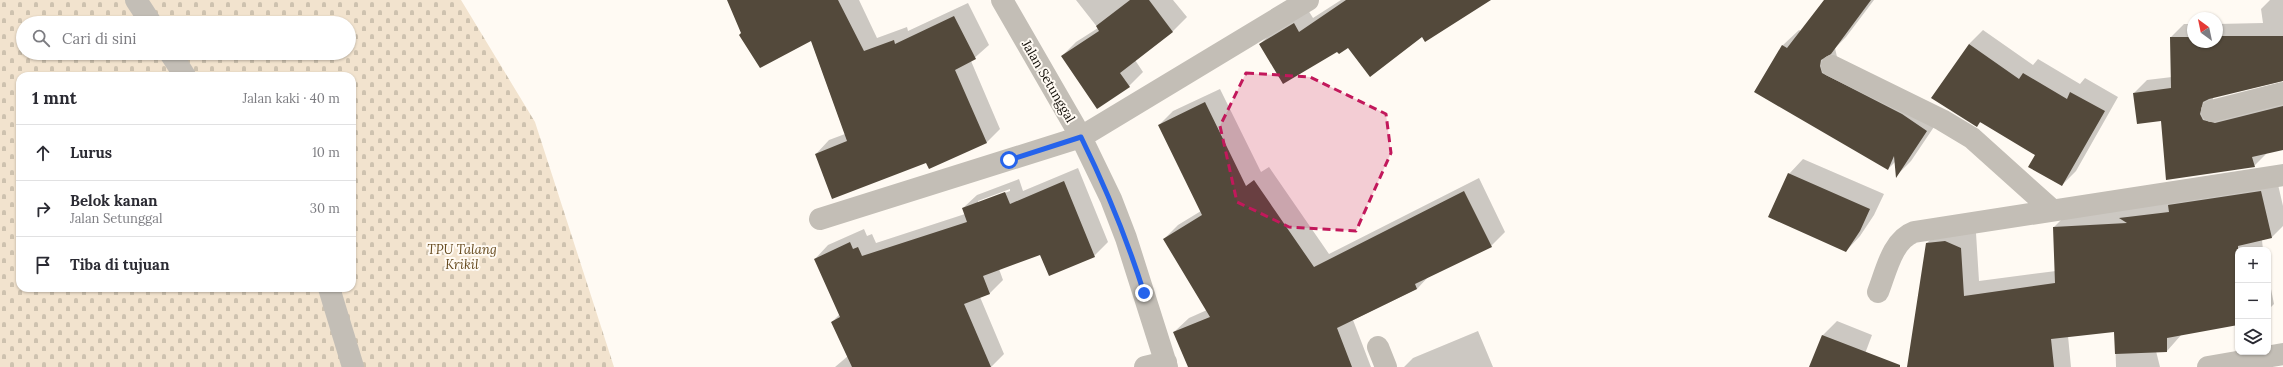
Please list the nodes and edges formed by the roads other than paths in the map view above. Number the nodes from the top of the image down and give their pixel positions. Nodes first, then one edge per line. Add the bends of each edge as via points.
1 (136, 0) edge
2 (1002, 0) edge
3 (1308, 0) edge
4 (146, 16) edge
5 (175, 60) edge
6 (1832, 66) dead end
7 (182, 72) edge
8 (2283, 93) edge
9 (2212, 111) dead end
10 (1081, 137) junction
11 (2283, 175) edge
12 (2051, 209) junction
13 (820, 219) dead end
14 (330, 292) edge
15 (1878, 292) dead end
16 (1378, 347) dead end
17 (2283, 354) edge
18 (1166, 364) edge
19 (354, 367) edge
20 (1145, 367) edge
21 (1386, 367) edge
22 (2208, 367) edge

1 - 4 street
2 - 10 street, Jalan Setunggal
3 - 10 street
5 - 7 street
6 - 12 street via 1942,120 1972,138
8 - 9 street
10 - 13 street
10 - 18 street, Jalan Setunggal via 1111,199 1126,238
11 - 12 street
12 - 15 street via 1924,229 1906,235 1898,243
14 - 19 street
16 - 21 street
17 - 22 street
18 - 20 street

